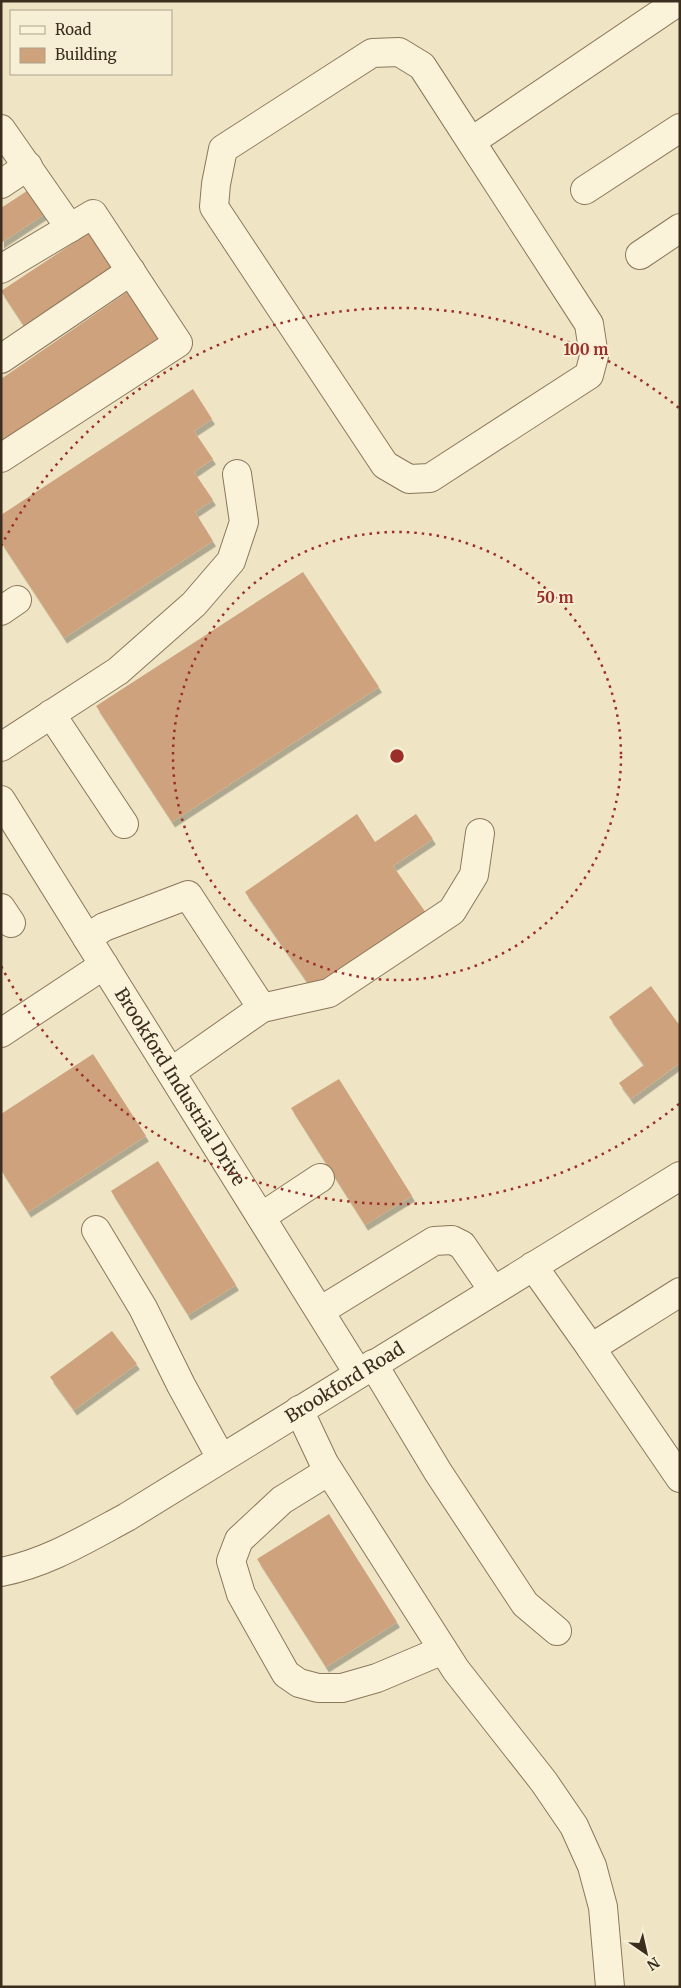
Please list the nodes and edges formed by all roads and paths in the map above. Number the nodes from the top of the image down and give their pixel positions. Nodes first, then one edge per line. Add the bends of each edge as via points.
1 (678, 1) edge
2 (680, 128) edge
3 (1, 129) edge
4 (472, 141) junction
5 (28, 166) junction
6 (1, 184) edge
7 (586, 190) dead end
8 (70, 228) junction
9 (680, 228) edge
10 (640, 256) dead end
11 (1, 270) edge
12 (131, 271) junction
13 (1, 359) edge
14 (1, 458) edge
15 (237, 474) dead end
16 (51, 714) junction
17 (1, 747) edge
18 (1, 800) edge
19 (124, 824) dead end
20 (480, 833) dead end
21 (87, 938) junction
22 (104, 965) junction
23 (262, 1008) junction
24 (1, 1033) edge
25 (171, 1072) junction
26 (680, 1176) edge
27 (320, 1178) dead end
28 (261, 1217) junction
29 (96, 1230) dead end
30 (533, 1266) junction
31 (493, 1290) junction
32 (680, 1292) edge
33 (320, 1311) junction
34 (591, 1348) junction
35 (366, 1368) junction
36 (299, 1410) junction
37 (221, 1458) junction
38 (329, 1471) junction
39 (680, 1478) edge
40 (1, 1572) edge
41 (557, 1631) dead end
42 (443, 1650) junction
43 (610, 1987) edge

1 - 4 street
2 - 7 street
3 - 5 street
4 - 4 street via 422,66 400,52 372,53 223,149 216,184 214,207 386,465 409,478 430,478 589,375 594,356 589,324
5 - 6 street
5 - 8 street
8 - 11 street
8 - 12 street via 93,214
9 - 10 street
12 - 13 street
12 - 14 street via 178,343
15 - 16 street via 244,522 232,561 194,604 118,671
16 - 17 street
16 - 19 street
18 - 21 street, Brookford Industrial Drive
20 - 23 street via 474,875 452,911 329,993
21 - 22 street, Brookford Industrial Drive
21 - 23 street via 104,927 188,895
22 - 24 street
22 - 25 street, Brookford Industrial Drive
23 - 25 street
25 - 28 street, Brookford Industrial Drive
26 - 30 street, Brookford Road
27 - 28 street
28 - 33 street, Brookford Industrial Drive
29 - 37 street via 143,1308
30 - 31 street, Brookford Road
30 - 34 street
31 - 33 street via 462,1245 452,1240 434,1241
31 - 35 street, Brookford Road
32 - 34 street
33 - 35 street, Brookford Industrial Drive
34 - 39 street
35 - 36 street, Brookford Road
35 - 41 street, Brookford Industrial Drive via 525,1604
36 - 37 street, Brookford Road
36 - 38 street
37 - 40 street, Brookford Road via 67,1550
38 - 42 street
38 - 42 street via 282,1500 260,1520 239,1540 230,1561 241,1594 286,1674 299,1683 318,1688 342,1688 377,1678
42 - 43 street via 574,1826 592,1866 603,1907

